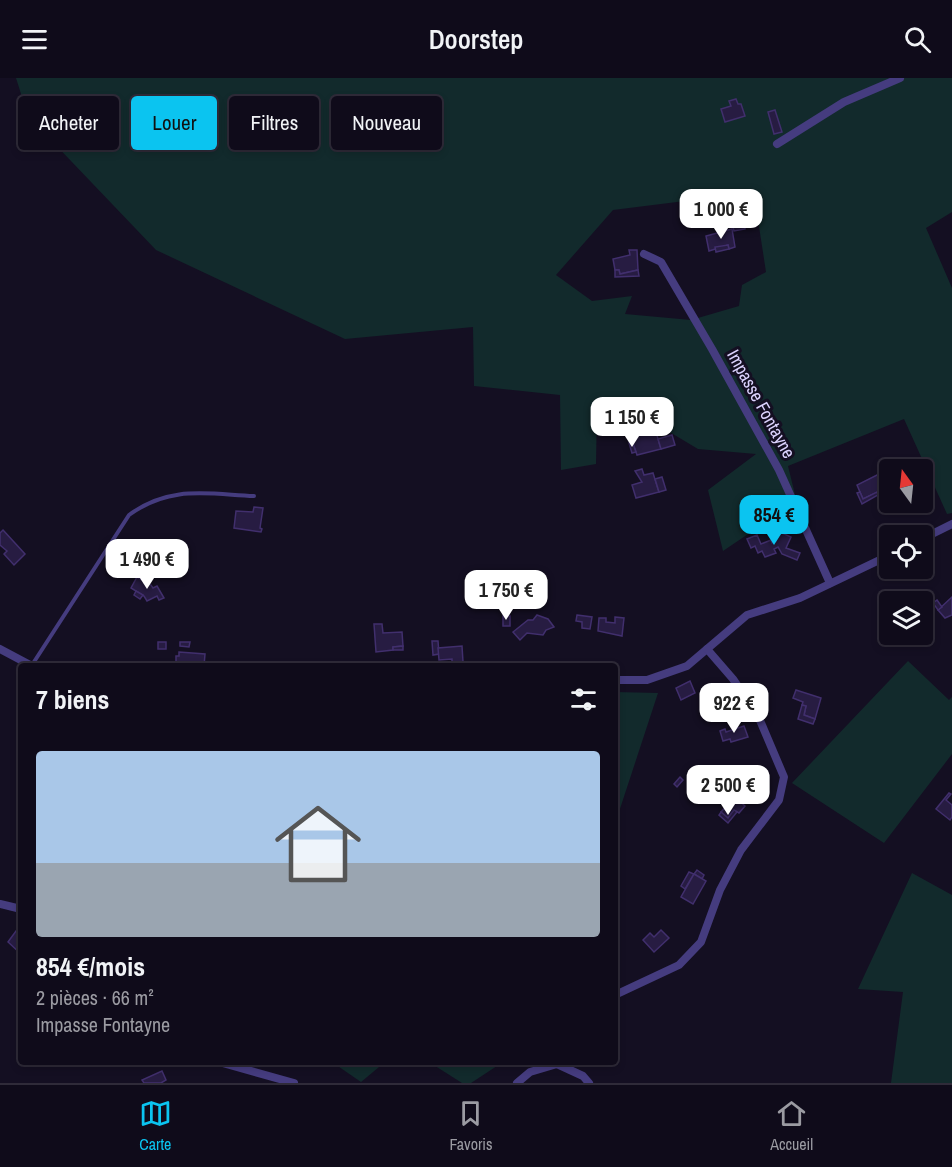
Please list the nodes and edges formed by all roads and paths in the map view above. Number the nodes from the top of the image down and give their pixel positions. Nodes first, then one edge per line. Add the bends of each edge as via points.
1 (900, 78) edge
2 (777, 144) dead end
3 (644, 254) dead end
4 (254, 496) dead end
5 (952, 524) edge
6 (933, 534) edge
7 (879, 560) edge
8 (830, 583) junction
9 (0, 649) edge
10 (707, 649) junction
11 (26, 663) edge
12 (34, 663) edge
13 (618, 680) edge
14 (0, 904) edge
15 (18, 908) edge
16 (618, 994) edge
17 (230, 1065) edge
18 (551, 1065) edge
19 (561, 1065) edge
20 (294, 1083) edge
21 (517, 1083) edge
22 (589, 1083) edge

1 - 2 street via 843,102
3 - 8 street, Impasse Fontayne via 661,262 712,349 778,470
4 - 12 lane via 182,492 144,504 129,515
5 - 6 street
7 - 8 street
8 - 10 street via 800,598 747,615
9 - 11 street
10 - 13 street via 687,666 647,680
10 - 16 street via 734,679 759,718 784,777 778,800 741,850 720,890 701,942 679,965
14 - 15 street
17 - 20 street
18 - 21 street via 530,1072
19 - 22 street

